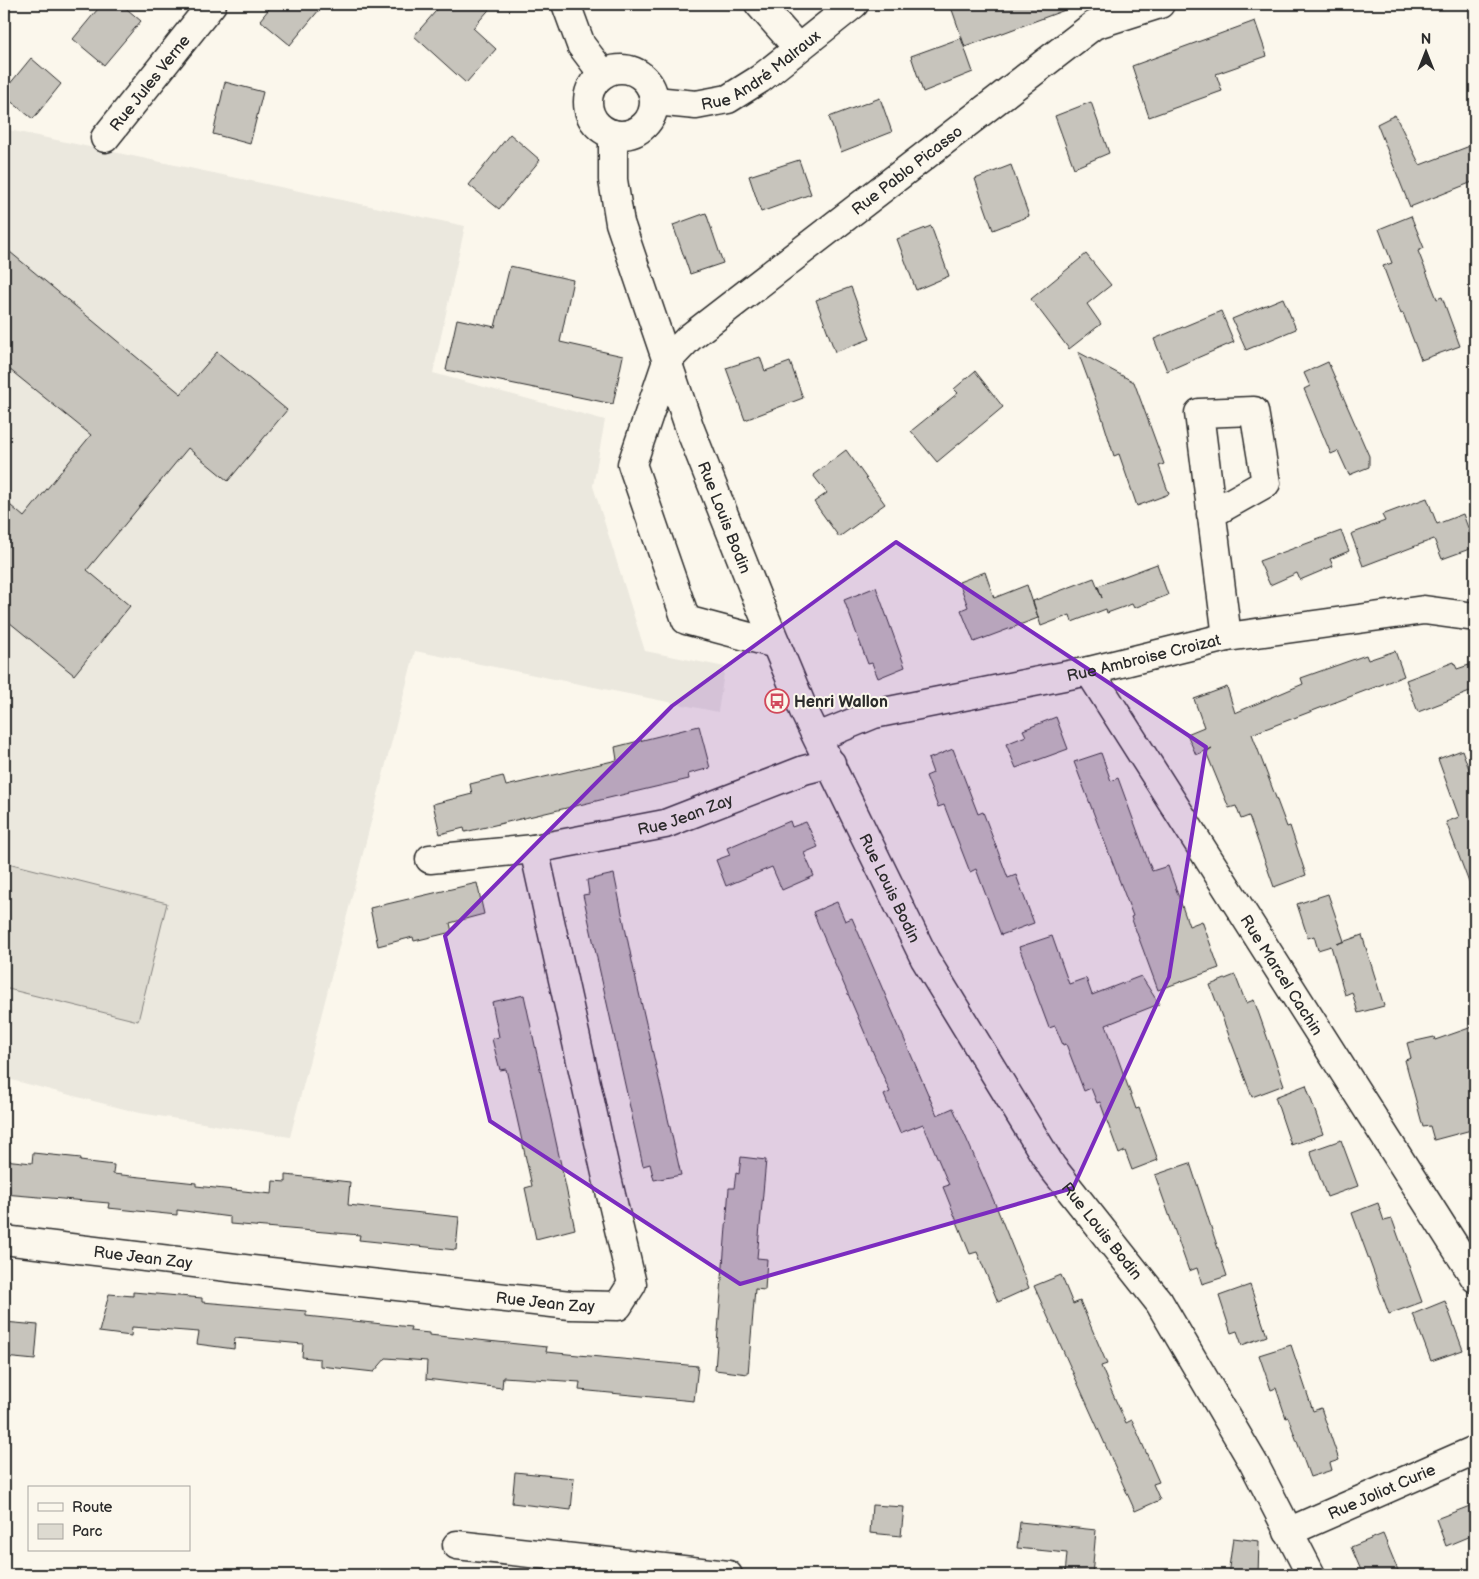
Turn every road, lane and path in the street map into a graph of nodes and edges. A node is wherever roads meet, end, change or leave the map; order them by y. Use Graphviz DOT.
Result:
graph roads {
  1 [pos="212,4"];
  2 [pos="566,4"];
  3 [pos="759,4"];
  4 [pos="854,4"];
  5 [pos="1160,4"];
  6 [pos="798,48"];
  7 [pos="603,74"];
  8 [pos="654,100"];
  9 [pos="613,134"];
  10 [pos="105,138"];
  11 [pos="667,361"];
  12 [pos="1211,514"];
  13 [pos="1475,617"];
  14 [pos="1227,638"];
  15 [pos="776,644"];
  16 [pos="1089,671"];
  17 [pos="818,737"];
  18 [pos="831,763"];
  19 [pos="534,849"];
  20 [pos="430,859"];
  21 [pos="4,1240"];
  22 [pos="1475,1278"];
  23 [pos="1475,1450"];
  24 [pos="1288,1532"];
  25 [pos="458,1544"];
  26 [pos="728,1575"];
  27 [pos="1310,1575"];
  1 -- 10 [label="street, Rue Jules Verne"];
  2 -- 7 [label="street"];
  3 -- 6 [label="street"];
  4 -- 6 [label="street, Rue André Malraux"];
  5 -- 11 [label="street, Rue Pablo Picasso"];
  6 -- 8 [label="street, Rue André Malraux"];
  7 -- 8 [label="street"];
  7 -- 9 [label="street"];
  8 -- 9 [label="street"];
  9 -- 11 [label="street, Rue Louis Bodin"];
  11 -- 15 [label="street, Rue Louis Bodin"];
  11 -- 15 [label="street"];
  12 -- 14 [label="street"];
  13 -- 14 [label="street, Rue Ambroise Croizat"];
  14 -- 16 [label="street, Rue Ambroise Croizat"];
  15 -- 17 [label="street, Rue Louis Bodin"];
  16 -- 17 [label="street, Rue Ambroise Croizat"];
  16 -- 22 [label="street, Rue Marcel Cachin"];
  17 -- 18 [label="street, Rue Louis Bodin"];
  18 -- 19 [label="street, Rue Jean Zay"];
  18 -- 24 [label="street, Rue Louis Bodin"];
  19 -- 20 [label="street, Rue Jean Zay"];
  19 -- 21 [label="street, Rue Jean Zay"];
  23 -- 24 [label="street, Rue Joliot Curie"];
  24 -- 27 [label="street, Rue Louis Bodin"];
  25 -- 26 [label="street"];
}
